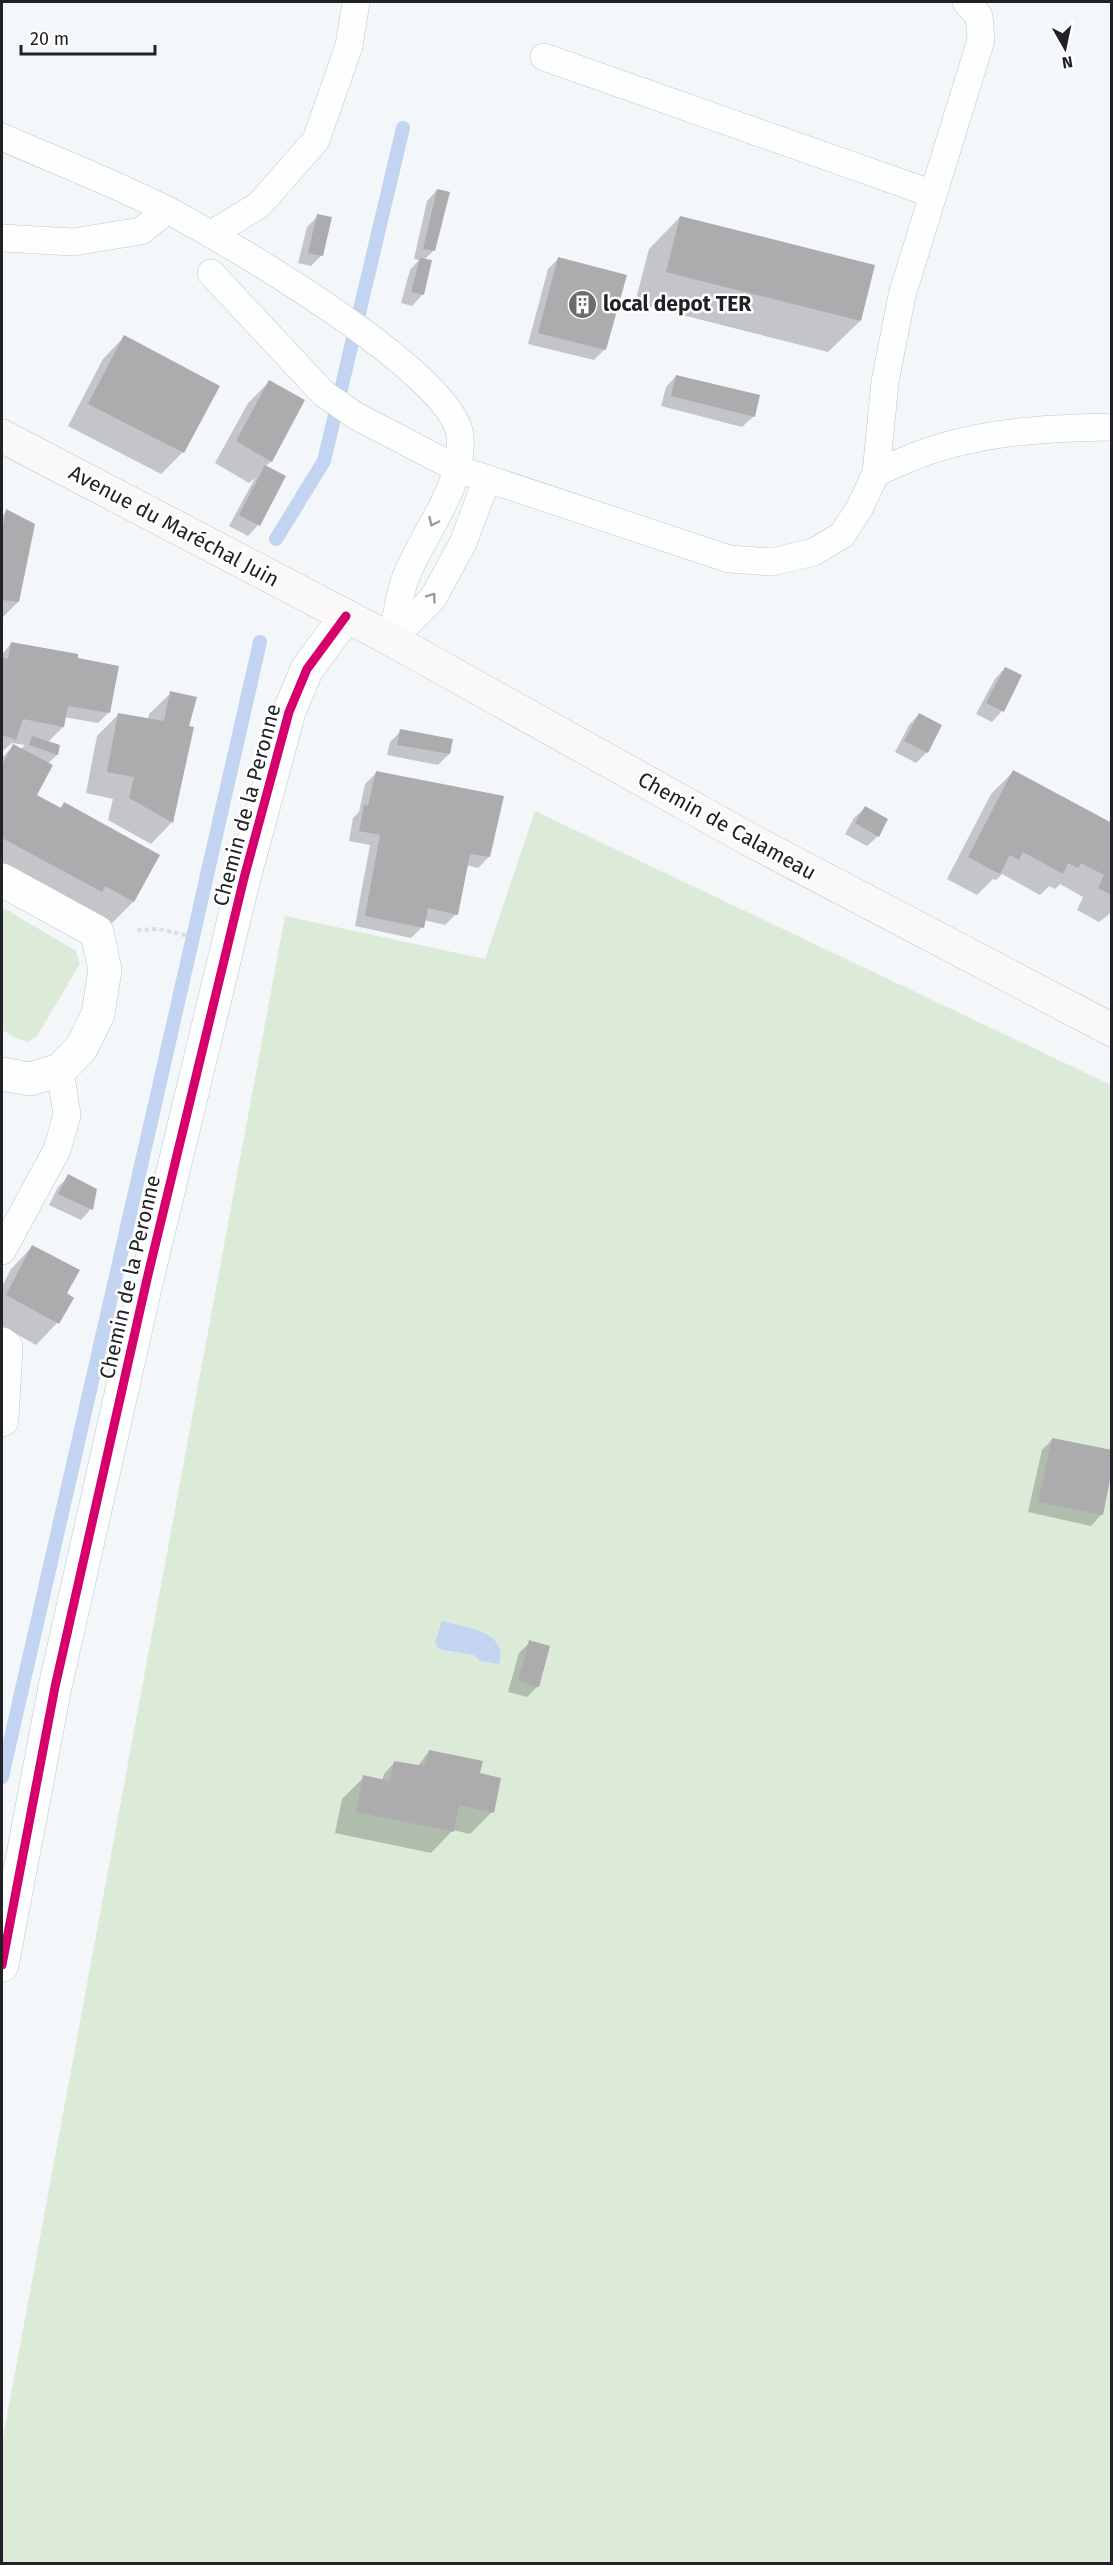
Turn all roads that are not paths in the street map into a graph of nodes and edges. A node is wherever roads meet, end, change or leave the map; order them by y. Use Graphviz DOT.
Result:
graph roads {
  1 [pos="356,2"];
  2 [pos="966,2"];
  3 [pos="544,57"];
  4 [pos="2,138"];
  5 [pos="933,194"];
  6 [pos="167,210"];
  7 [pos="212,234"];
  8 [pos="2,238"];
  9 [pos="211,273"];
  10 [pos="1112,427"];
  11 [pos="2,436"];
  12 [pos="458,469"];
  13 [pos="876,473"];
  14 [pos="487,478"];
  15 [pos="346,616"];
  16 [pos="392,640"];
  17 [pos="2,880"];
  18 [pos="1107,1024"];
  19 [pos="60,1070"];
  20 [pos="2,1074"];
  21 [pos="2,1251"];
  22 [pos="4,1345"];
  23 [pos="2,1420"];
  24 [pos="2,1965"];
  1 -- 7 [label="lane"];
  2 -- 5 [label="lane"];
  3 -- 5 [label="lane"];
  4 -- 6 [label="lane"];
  5 -- 13 [label="lane"];
  6 -- 7 [label="lane"];
  6 -- 8 [label="lane"];
  7 -- 12 [label="lane"];
  9 -- 12 [label="lane"];
  10 -- 13 [label="lane"];
  11 -- 15 [label="main road, Avenue du Maréchal Juin"];
  12 -- 14 [label="lane"];
  12 -- 16 [label="lane, one-way"];
  13 -- 14 [label="lane"];
  16 -- 14 [label="lane, one-way"];
  15 -- 16 [label="main road, Chemin de Calameau"];
  15 -- 24 [label="street, Chemin de la Peronne"];
  16 -- 18 [label="main road, Chemin de Calameau"];
  17 -- 19 [label="street"];
  19 -- 20 [label="street"];
  19 -- 21 [label="lane"];
  22 -- 23 [label="street"];
}
